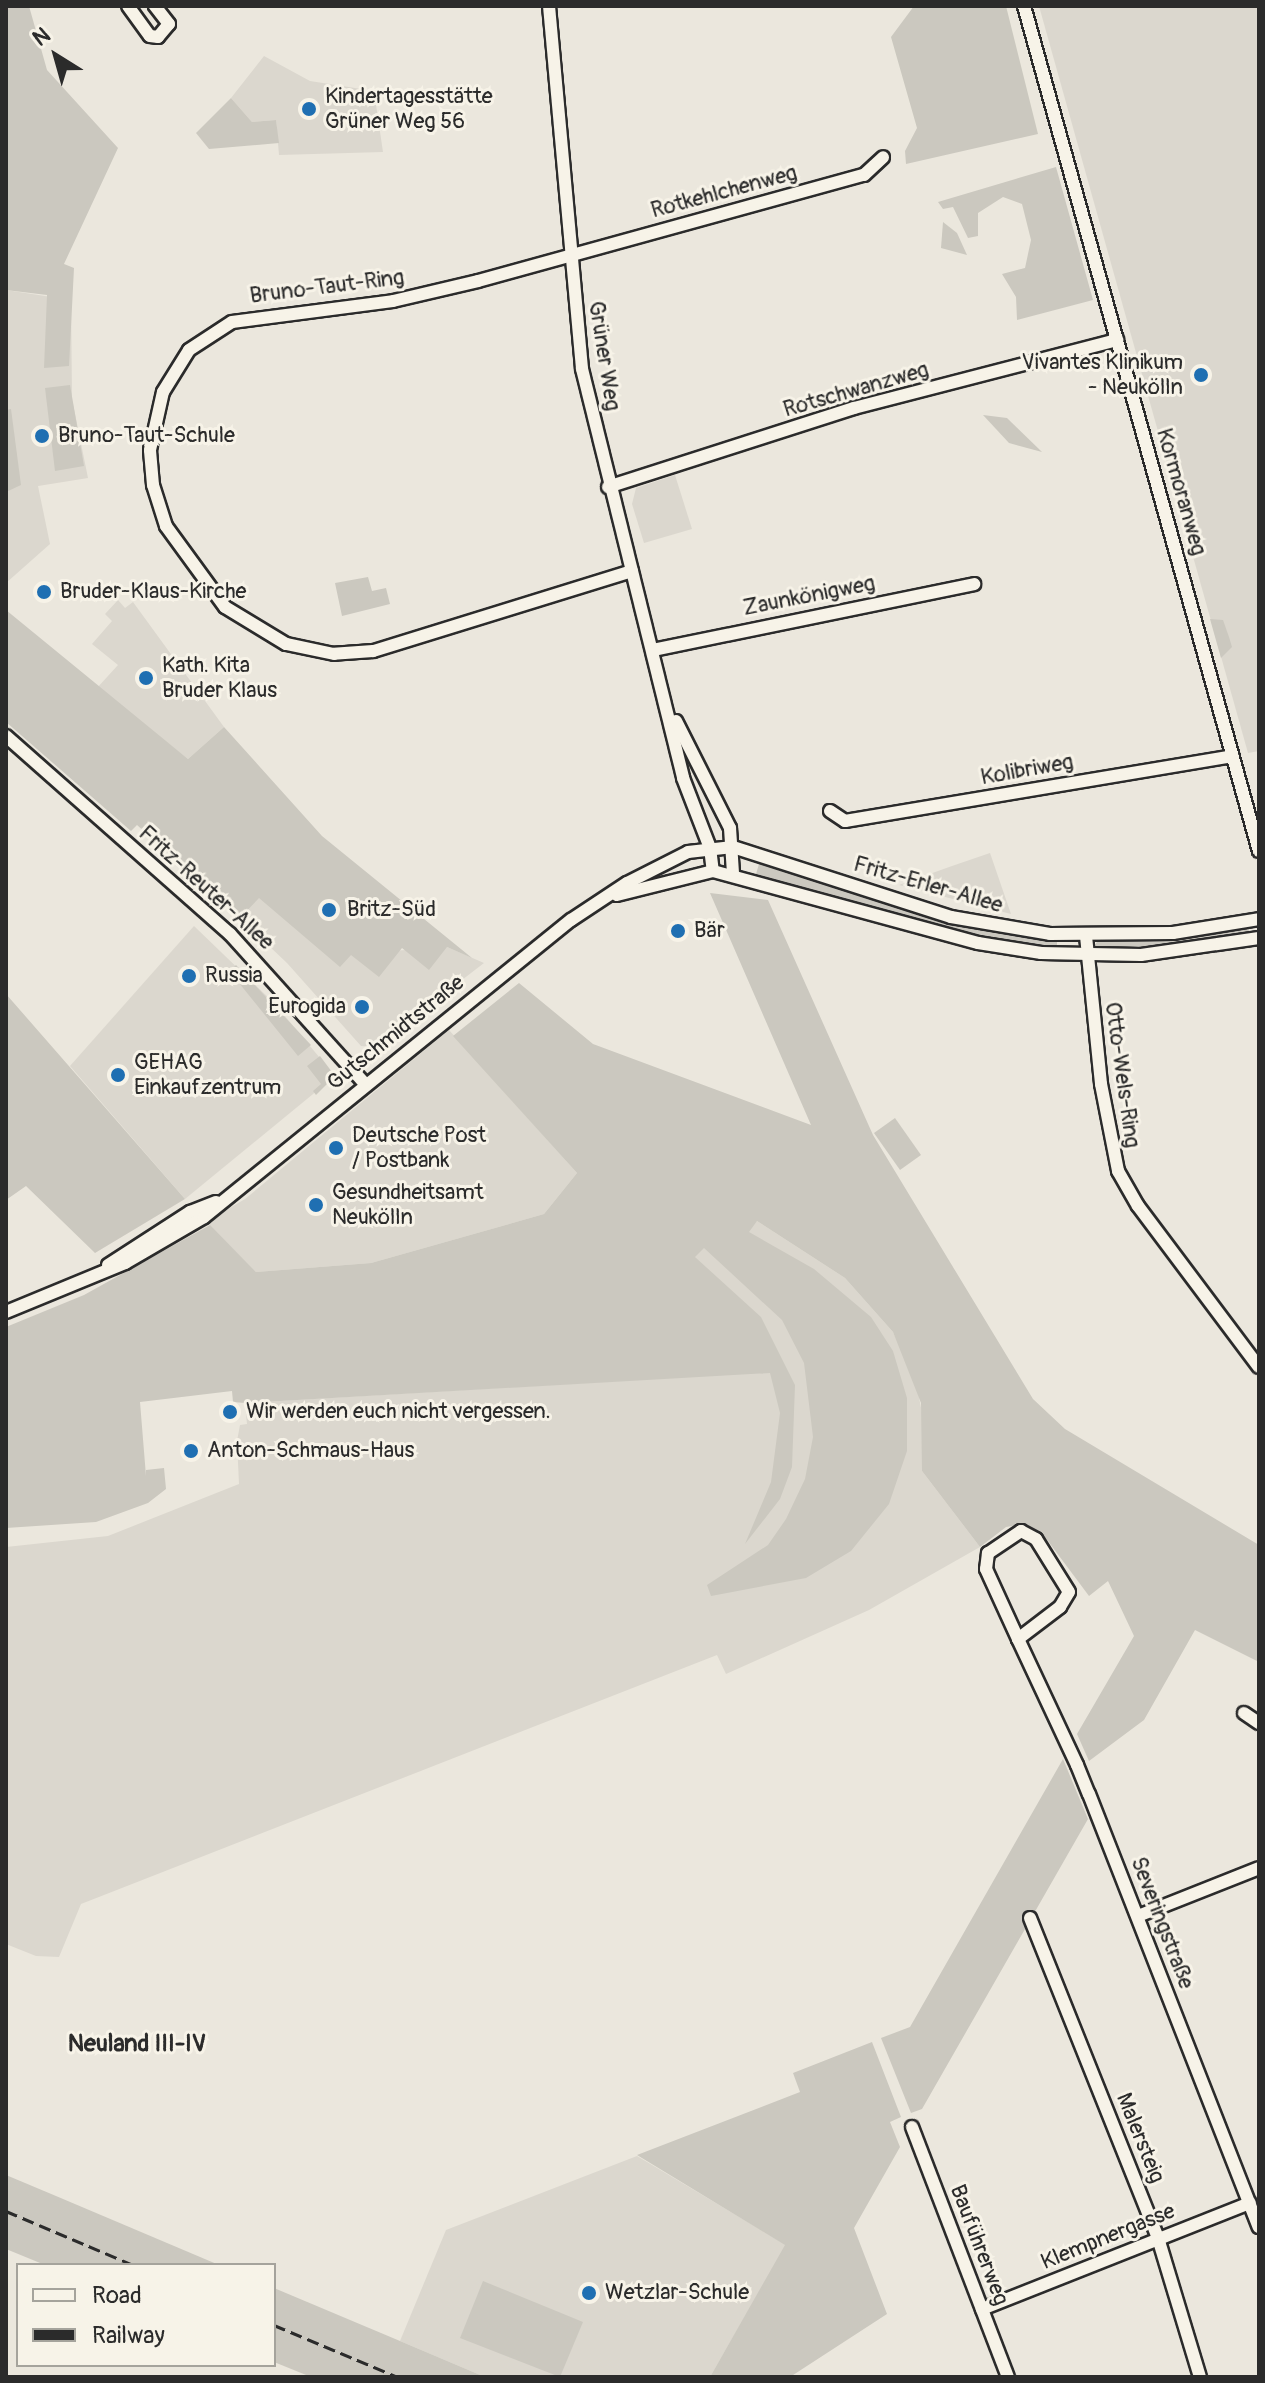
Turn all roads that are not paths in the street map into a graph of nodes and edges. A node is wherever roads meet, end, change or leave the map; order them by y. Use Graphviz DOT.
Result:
graph roads {
  1 [pos="128,6"];
  2 [pos="155,6"];
  3 [pos="549,6"];
  4 [pos="1024,6"];
  5 [pos="883,157"];
  6 [pos="570,255"];
  7 [pos="1117,340"];
  8 [pos="608,487"];
  9 [pos="632,571"];
  10 [pos="974,584"];
  11 [pos="653,650"];
  12 [pos="667,703"];
  13 [pos="6,736"];
  14 [pos="1233,756"];
  15 [pos="830,811"];
  16 [pos="733,847"];
  17 [pos="710,848"];
  18 [pos="1259,851"];
  19 [pos="713,871"];
  20 [pos="733,873"];
  21 [pos="603,899"];
  22 [pos="1259,919"];
  23 [pos="1086,936"];
  24 [pos="1259,938"];
  25 [pos="1087,956"];
  26 [pos="365,1084"];
  27 [pos="6,1312"];
  28 [pos="1259,1367"];
  29 [pos="1018,1639"];
  30 [pos="1244,1713"];
  31 [pos="1259,1723"];
  32 [pos="1259,1868"];
  33 [pos="1138,1916"];
  34 [pos="1030,1918"];
  35 [pos="912,2127"];
  36 [pos="1250,2203"];
  37 [pos="1259,2227"];
  38 [pos="1158,2238"];
  39 [pos="982,2309"];
  40 [pos="1008,2377"];
  41 [pos="1200,2377"];
  1 -- 2 [label="street"];
  3 -- 6 [label="street, Grüner Weg"];
  4 -- 7 [label="street, Kormoranweg"];
  5 -- 6 [label="street, Rotkehlchenweg"];
  6 -- 8 [label="street, Grüner Weg"];
  6 -- 9 [label="street, Bruno-Taut-Ring"];
  7 -- 8 [label="street, Rotschwanzweg"];
  7 -- 14 [label="street, Kormoranweg"];
  8 -- 9 [label="street, Grüner Weg"];
  9 -- 11 [label="street, Grüner Weg"];
  10 -- 11 [label="street, Zaunkönigweg"];
  11 -- 12 [label="street, Grüner Weg"];
  12 -- 16 [label="street, Grüner Weg"];
  12 -- 17 [label="street, Grüner Weg"];
  13 -- 26 [label="street, Fritz-Reuter-Allee"];
  14 -- 15 [label="street, Kolibriweg"];
  14 -- 18 [label="street, Kormoranweg"];
  16 -- 17 [label="street, Fritz-Erler-Allee"];
  16 -- 20 [label="street"];
  16 -- 23 [label="street, Fritz-Erler-Allee"];
  17 -- 19 [label="street"];
  17 -- 21 [label="street, Gutschmidtstraße"];
  19 -- 20 [label="street, Fritz-Erler-Allee"];
  19 -- 21 [label="street, Gutschmidtstraße"];
  20 -- 25 [label="street, Fritz-Erler-Allee"];
  21 -- 26 [label="street, Gutschmidtstraße"];
  22 -- 23 [label="street, Fritz-Erler-Allee"];
  23 -- 25 [label="street, Otto-Wels-Ring"];
  24 -- 25 [label="street, Fritz-Erler-Allee"];
  25 -- 28 [label="street, Otto-Wels-Ring"];
  26 -- 27 [label="street, Gutschmidtstraße"];
  29 -- 29 [label="street, Severingstraße"];
  29 -- 33 [label="street, Severingstraße"];
  30 -- 31 [label="street"];
  32 -- 33 [label="street"];
  33 -- 36 [label="street, Severingstraße"];
  34 -- 38 [label="street, Malersteig"];
  35 -- 39 [label="street, Bauführerweg"];
  36 -- 37 [label="street, Severingstraße"];
  36 -- 38 [label="street, Klempnergasse"];
  38 -- 39 [label="street, Klempnergasse"];
  38 -- 41 [label="street, Malersteig"];
  39 -- 40 [label="street, Bauführerweg"];
}
